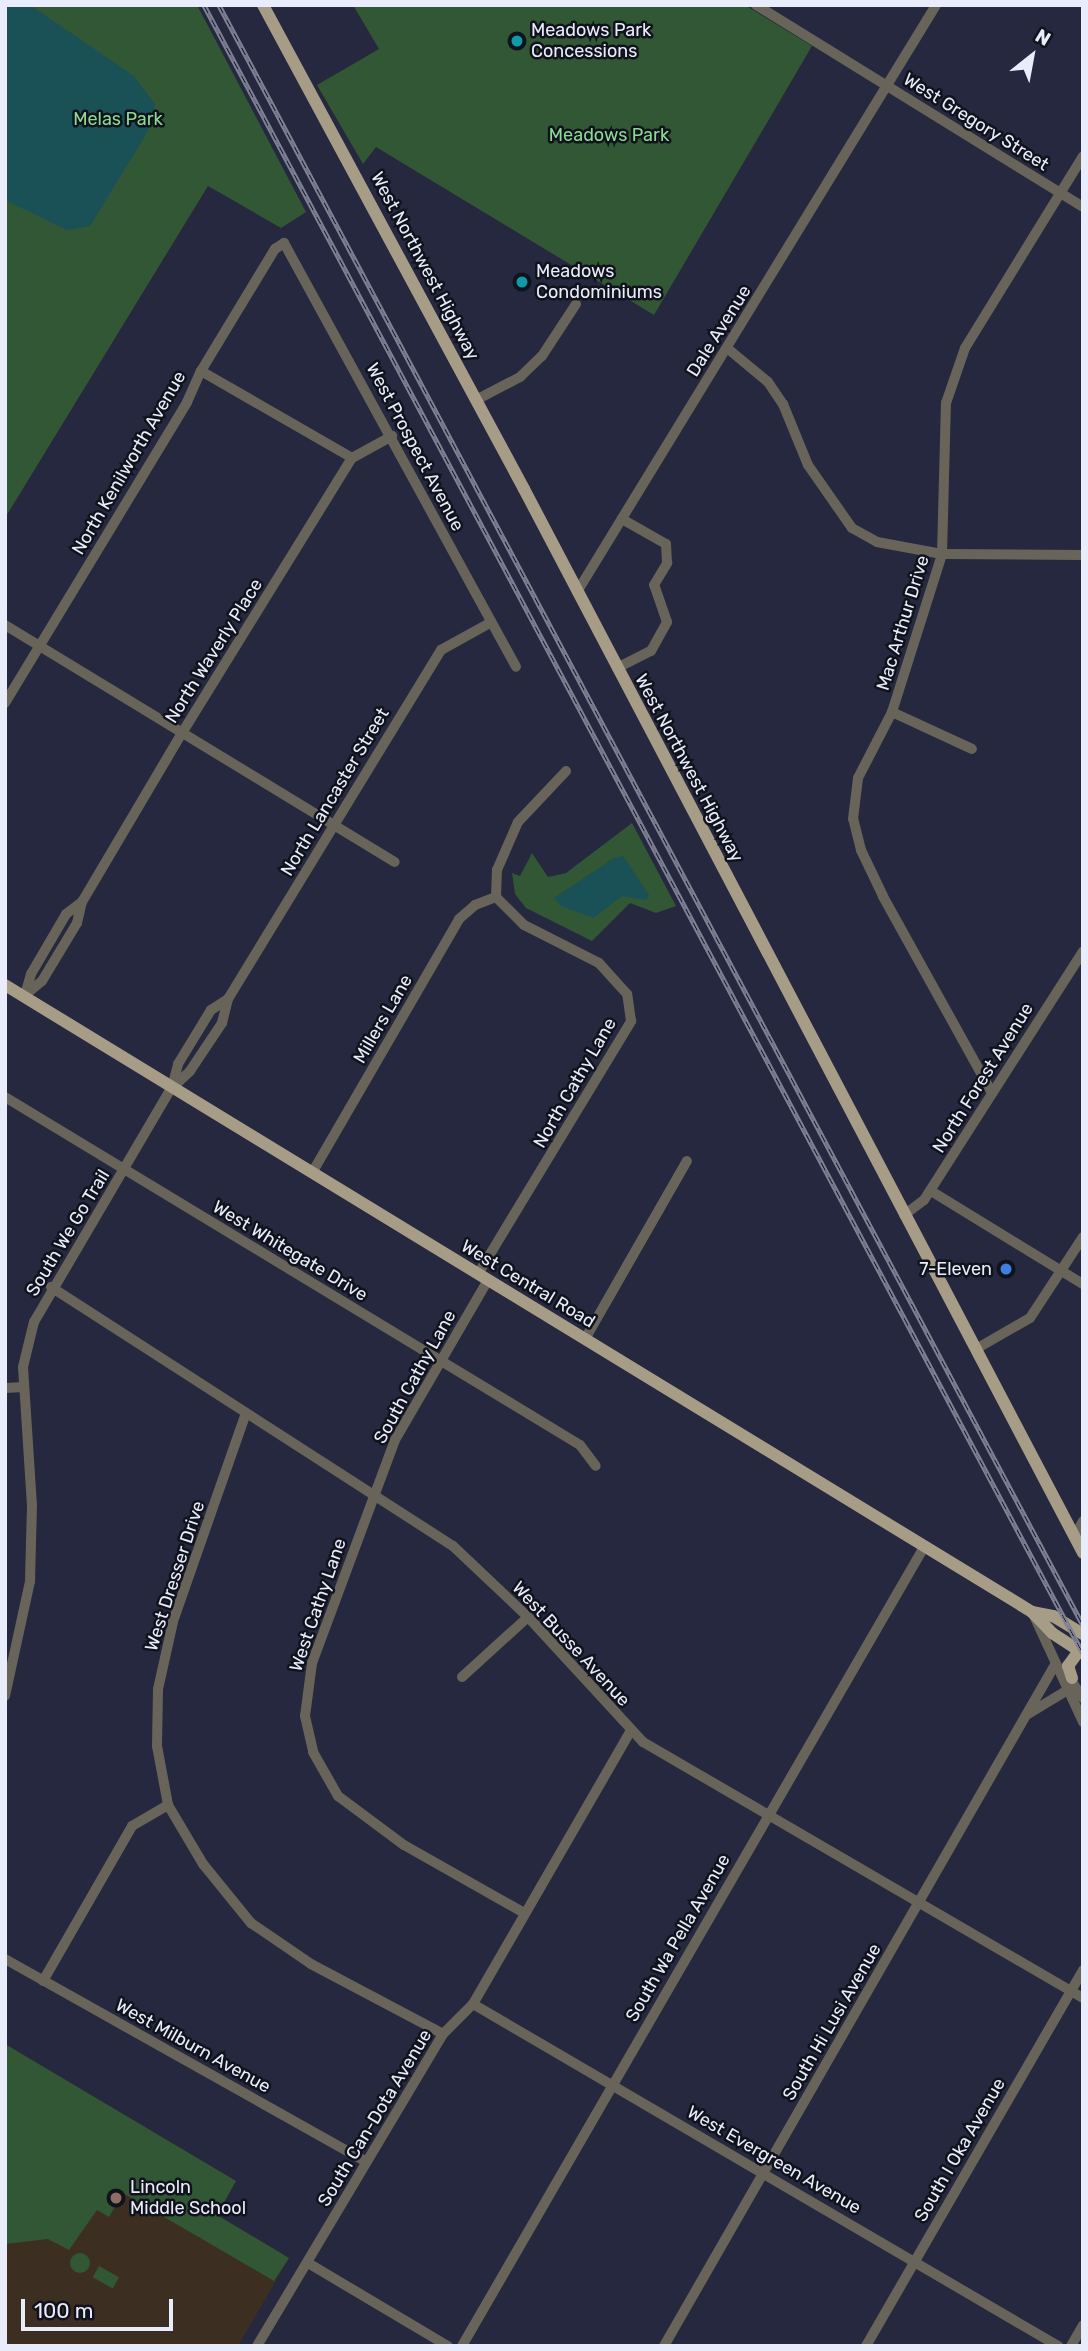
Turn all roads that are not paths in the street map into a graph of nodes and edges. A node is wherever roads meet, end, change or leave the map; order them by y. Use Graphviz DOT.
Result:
graph roads {
  1 [pos="263,5"];
  2 [pos="756,5"];
  3 [pos="936,5"];
  4 [pos="888,86"];
  5 [pos="1083,156"];
  6 [pos="1060,193"];
  7 [pos="1083,207"];
  8 [pos="284,243"];
  9 [pos="576,304"];
  10 [pos="727,348"];
  11 [pos="201,371"];
  12 [pos="476,400"];
  13 [pos="392,436"];
  14 [pos="352,458"];
  15 [pos="622,519"];
  16 [pos="942,554"];
  17 [pos="1083,555"];
  18 [pos="577,592"];
  19 [pos="490,623"];
  20 [pos="5,625"];
  21 [pos="40,646"];
  22 [pos="516,667"];
  23 [pos="617,668"];
  24 [pos="5,703"];
  25 [pos="892,712"];
  26 [pos="182,733"];
  27 [pos="972,749"];
  28 [pos="566,771"];
  29 [pos="333,826"];
  30 [pos="395,862"];
  31 [pos="496,897"];
  32 [pos="1083,951"];
  33 [pos="5,985"];
  34 [pos="24,996"];
  35 [pos="228,999"];
  36 [pos="172,1087"];
  37 [pos="992,1093"];
  38 [pos="5,1097"];
  39 [pos="687,1161"];
  40 [pos="124,1169"];
  41 [pos="312,1173"];
  42 [pos="931,1191"];
  43 [pos="904,1215"];
  44 [pos="1083,1237"];
  45 [pos="1062,1271"];
  46 [pos="483,1277"];
  47 [pos="1083,1284"];
  48 [pos="51,1287"];
  49 [pos="585,1339"];
  50 [pos="976,1349"];
  51 [pos="441,1360"];
  52 [pos="24,1387"];
  53 [pos="5,1388"];
  54 [pos="246,1413"];
  55 [pos="596,1466"];
  56 [pos="374,1493"];
  57 [pos="1083,1521"];
  58 [pos="1081,1546"];
  59 [pos="923,1547"];
  60 [pos="1032,1612"];
  61 [pos="528,1618"];
  62 [pos="1083,1634"];
  63 [pos="1081,1652"];
  64 [pos="1056,1663"];
  65 [pos="462,1677"];
  66 [pos="1072,1678"];
  67 [pos="1066,1691"];
  68 [pos="5,1696"];
  69 [pos="1083,1698"];
  70 [pos="1028,1714"];
  71 [pos="1083,1722"];
  72 [pos="631,1730"];
  73 [pos="168,1805"];
  74 [pos="768,1814"];
  75 [pos="921,1901"];
  76 [pos="524,1913"];
  77 [pos="5,1959"];
  78 [pos="1083,1970"];
  79 [pos="43,1980"];
  80 [pos="1070,1991"];
  81 [pos="1083,1998"];
  82 [pos="473,2004"];
  83 [pos="443,2034"];
  84 [pos="612,2083"];
  85 [pos="365,2161"];
  86 [pos="763,2171"];
  87 [pos="915,2260"];
  88 [pos="308,2263"];
  89 [pos="1083,2325"];
  90 [pos="257,2346"];
  91 [pos="448,2346"];
  92 [pos="462,2346"];
  93 [pos="664,2346"];
  94 [pos="866,2346"];
  95 [pos="1058,2346"];
  96 [pos="1071,2346"];
  1 -- 12 [label="main road, West Northwest Highway"];
  2 -- 4 [label="street, West Gregory Street"];
  3 -- 4 [label="street, Dale Avenue"];
  4 -- 6 [label="street, West Gregory Street"];
  4 -- 10 [label="street, Dale Avenue"];
  5 -- 6 [label="street, Mac Arthur Drive"];
  6 -- 7 [label="street, West Gregory Street"];
  6 -- 16 [label="street, Mac Arthur Drive"];
  8 -- 11 [label="street, North Kenilworth Avenue"];
  8 -- 13 [label="street, West Prospect Avenue"];
  9 -- 12 [label="street"];
  10 -- 15 [label="street, Dale Avenue"];
  10 -- 16 [label="street"];
  11 -- 14 [label="street"];
  11 -- 21 [label="street, North Kenilworth Avenue"];
  12 -- 18 [label="main road, West Northwest Highway"];
  13 -- 14 [label="street, North Waverly Place"];
  13 -- 19 [label="street, West Prospect Avenue"];
  14 -- 26 [label="street, North Waverly Place"];
  15 -- 18 [label="street, Dale Avenue"];
  15 -- 23 [label="street"];
  16 -- 17 [label="street"];
  16 -- 25 [label="street, Mac Arthur Drive"];
  18 -- 23 [label="main road, West Northwest Highway"];
  19 -- 22 [label="street, West Prospect Avenue"];
  19 -- 29 [label="street, North Lancaster Street"];
  20 -- 21 [label="street"];
  21 -- 24 [label="street, North Kenilworth Avenue"];
  21 -- 26 [label="street"];
  23 -- 43 [label="main road, West Northwest Highway"];
  25 -- 27 [label="street"];
  25 -- 37 [label="street, Mac Arthur Drive"];
  26 -- 29 [label="street"];
  26 -- 34 [label="street, North Waverly Place"];
  28 -- 31 [label="street"];
  29 -- 30 [label="street"];
  29 -- 35 [label="street, North Lancaster Street"];
  31 -- 41 [label="street, Millers Lane"];
  31 -- 46 [label="street, North Cathy Lane"];
  32 -- 37 [label="street, North Forest Avenue"];
  33 -- 34 [label="main road, West Central Road"];
  34 -- 36 [label="main road, West Central Road"];
  35 -- 36 [label="street, North Lancaster Street"];
  35 -- 36 [label="street, North Lancaster Street"];
  36 -- 40 [label="street, South We Go Trail"];
  36 -- 41 [label="main road, West Central Road"];
  37 -- 42 [label="street, North Forest Avenue"];
  38 -- 40 [label="street"];
  39 -- 49 [label="street"];
  40 -- 48 [label="street, South We Go Trail"];
  40 -- 51 [label="street, West Whitegate Drive"];
  41 -- 46 [label="main road, West Central Road"];
  42 -- 43 [label="street, North Forest Avenue"];
  42 -- 45 [label="street"];
  43 -- 50 [label="main road, West Northwest Highway"];
  44 -- 45 [label="street"];
  45 -- 47 [label="street"];
  45 -- 50 [label="street"];
  46 -- 49 [label="main road, West Central Road"];
  46 -- 51 [label="street, South Cathy Lane"];
  48 -- 52 [label="street, South We Go Trail"];
  48 -- 54 [label="street, West Busse Avenue"];
  49 -- 59 [label="main road, West Central Road"];
  50 -- 58 [label="main road, West Northwest Highway"];
  51 -- 55 [label="street, West Whitegate Drive"];
  51 -- 56 [label="street, South Cathy Lane"];
  52 -- 53 [label="street"];
  52 -- 68 [label="street, South We Go Trail"];
  54 -- 56 [label="street, West Busse Avenue"];
  54 -- 73 [label="street, West Dresser Drive"];
  56 -- 61 [label="street, West Busse Avenue"];
  56 -- 76 [label="street, West Cathy Lane"];
  57 -- 58 [label="street"];
  59 -- 60 [label="main road, West Central Road"];
  59 -- 74 [label="street, South Wa Pella Avenue"];
  60 -- 62 [label="main road, West Central Road"];
  60 -- 63 [label="main road, West Central Road"];
  60 -- 64 [label="street"];
  61 -- 65 [label="street"];
  61 -- 72 [label="street, West Busse Avenue"];
  63 -- 66 [label="main road"];
  64 -- 66 [label="street"];
  64 -- 67 [label="street"];
  64 -- 70 [label="street, South Hi Lusi Avenue"];
  66 -- 69 [label="street"];
  67 -- 70 [label="street, South Hi Lusi Avenue"];
  67 -- 71 [label="street"];
  70 -- 75 [label="street, South Hi Lusi Avenue"];
  72 -- 74 [label="street, West Busse Avenue"];
  72 -- 76 [label="street, South Can-Dota Avenue"];
  73 -- 79 [label="street"];
  73 -- 83 [label="street, West Dresser Drive"];
  74 -- 75 [label="street, West Busse Avenue"];
  74 -- 84 [label="street, South Wa Pella Avenue"];
  75 -- 80 [label="street, West Busse Avenue"];
  75 -- 86 [label="street, South Hi Lusi Avenue"];
  76 -- 82 [label="street, South Can-Dota Avenue"];
  77 -- 79 [label="street, West Milburn Avenue"];
  78 -- 80 [label="street, South I Oka Avenue"];
  79 -- 85 [label="street, West Milburn Avenue"];
  80 -- 81 [label="street, West Busse Avenue"];
  80 -- 87 [label="street, South I Oka Avenue"];
  82 -- 83 [label="street, South Can-Dota Avenue"];
  82 -- 84 [label="street, West Evergreen Avenue"];
  83 -- 85 [label="street, South Can-Dota Avenue"];
  84 -- 86 [label="street, West Evergreen Avenue"];
  84 -- 92 [label="street, South Wa Pella Avenue"];
  85 -- 88 [label="street, South Can-Dota Avenue"];
  86 -- 87 [label="street, West Evergreen Avenue"];
  86 -- 93 [label="street, South Hi Lusi Avenue"];
  87 -- 94 [label="street, South I Oka Avenue"];
  87 -- 95 [label="street, West Evergreen Avenue"];
  88 -- 90 [label="street, South Can-Dota Avenue"];
  88 -- 91 [label="street"];
  89 -- 96 [label="street"];
}
